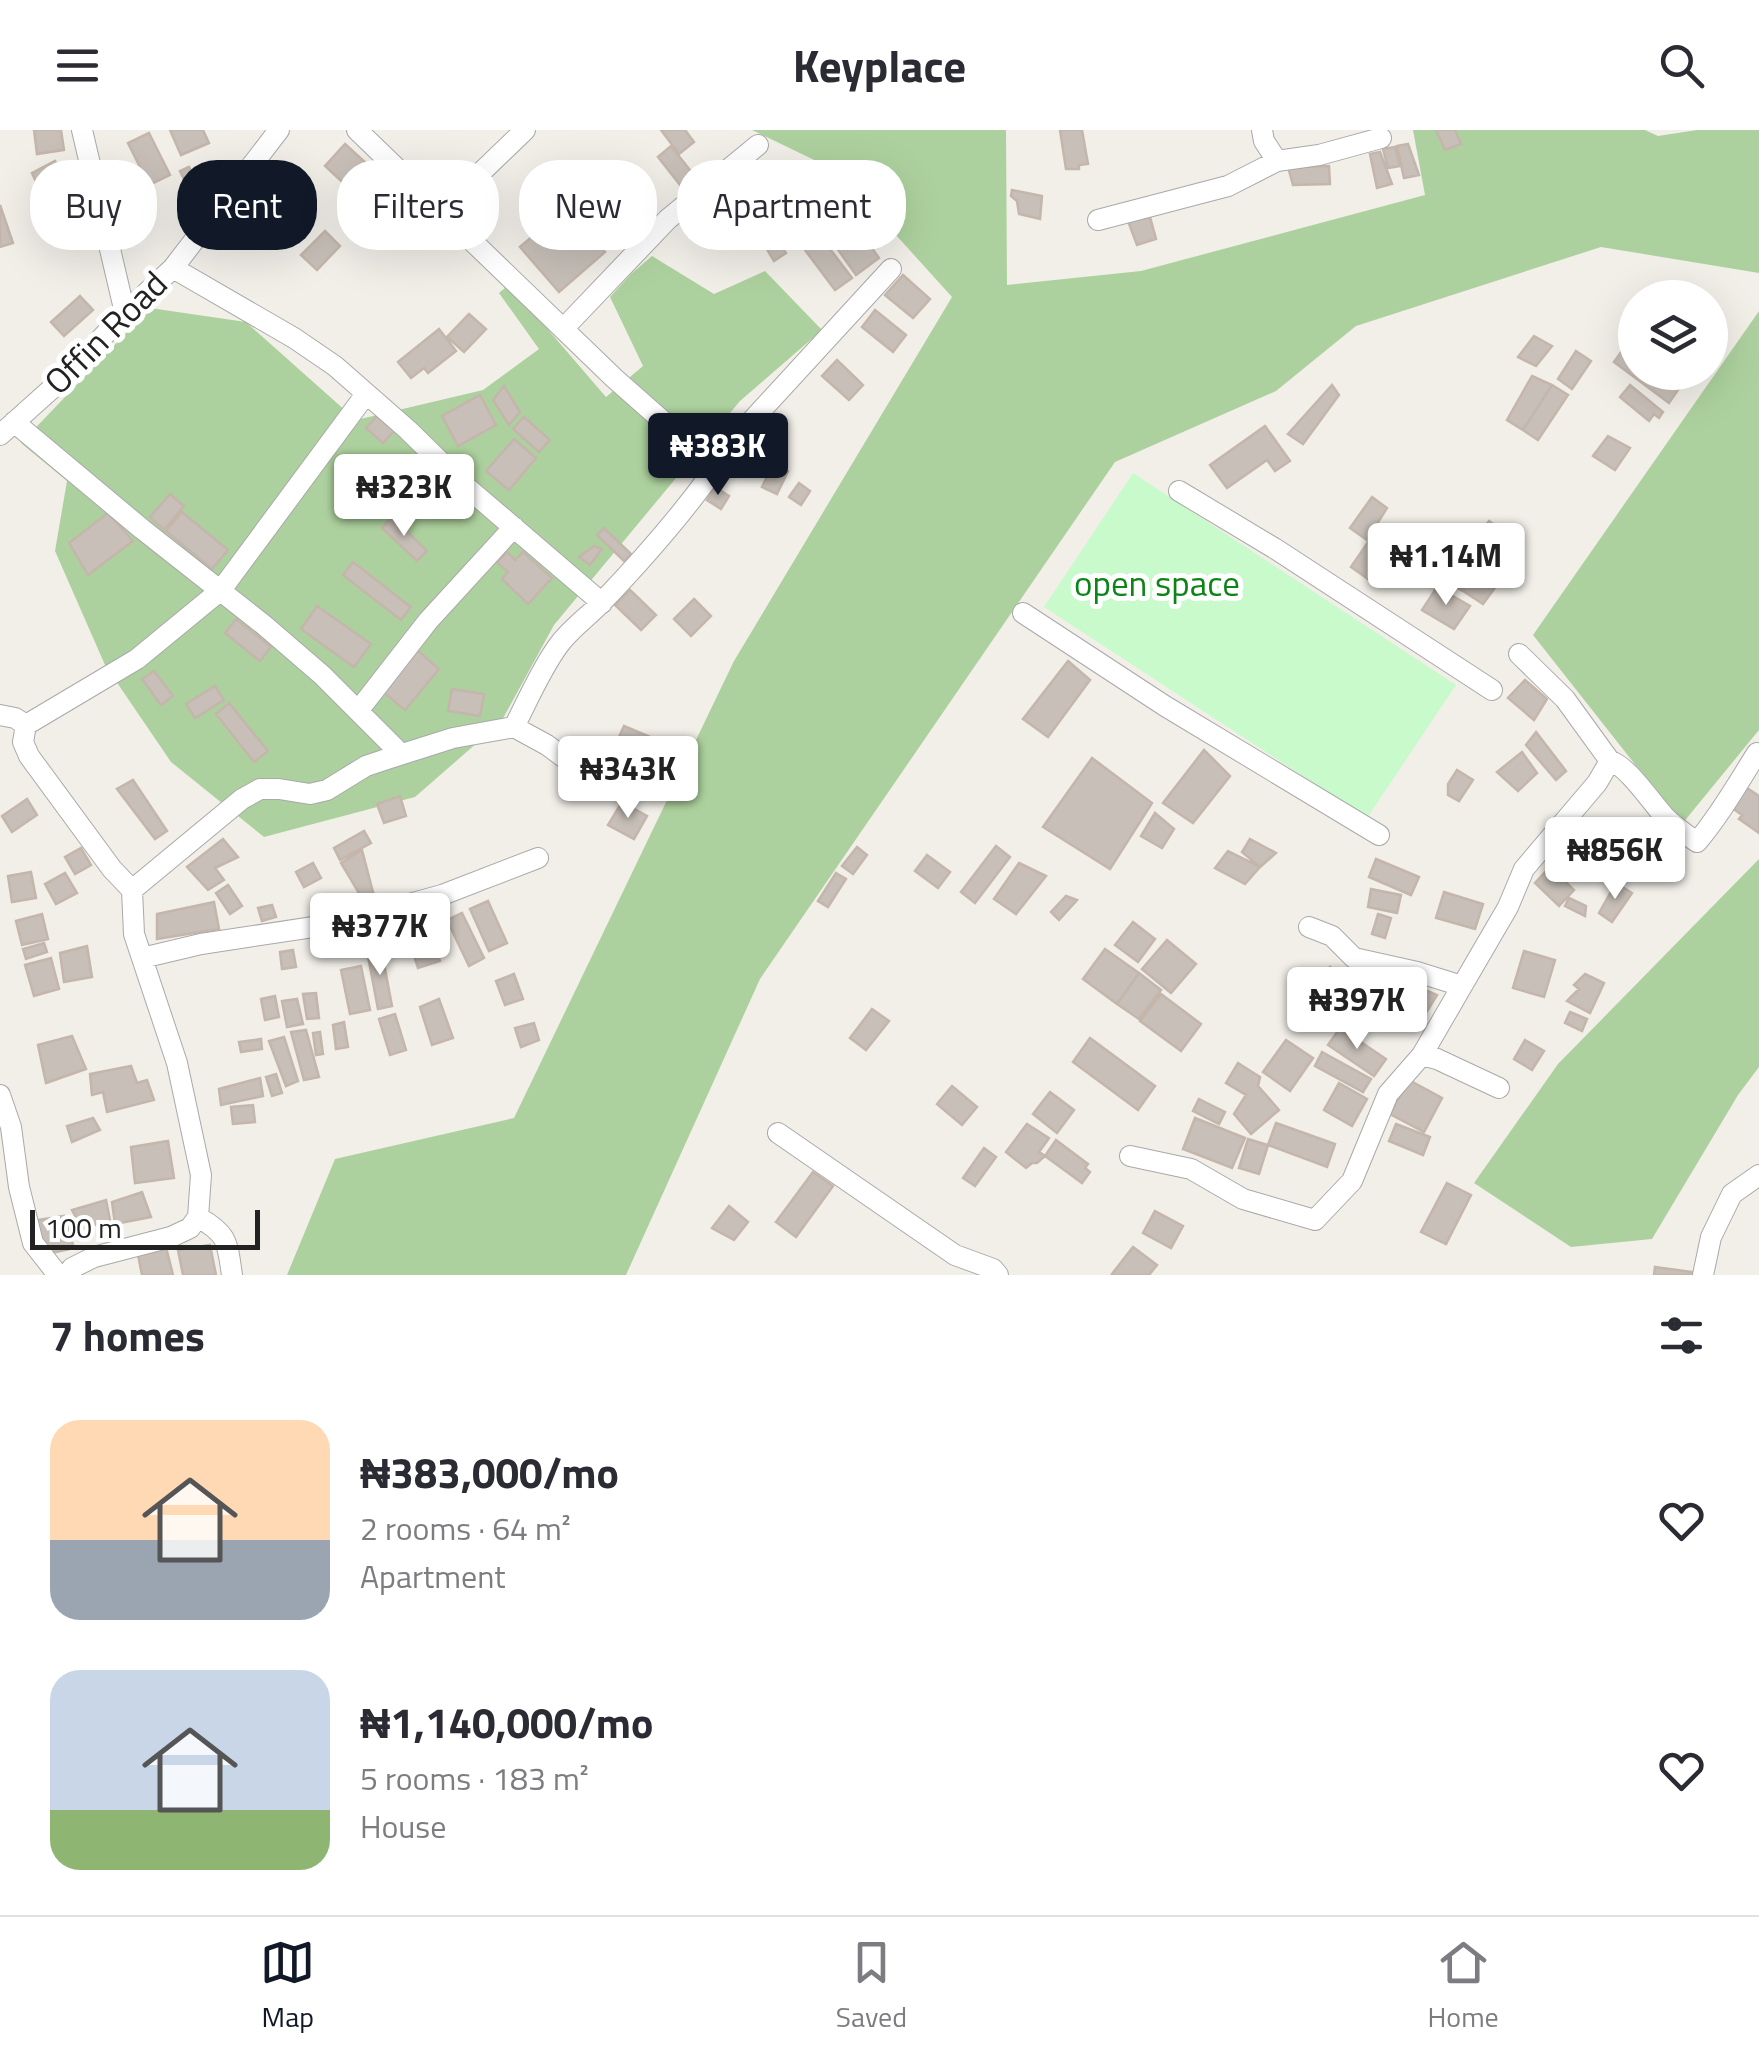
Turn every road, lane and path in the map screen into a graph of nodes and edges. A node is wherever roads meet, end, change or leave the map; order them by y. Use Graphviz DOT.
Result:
graph roads {
  1 [pos="82,130"];
  2 [pos="280,130"];
  3 [pos="357,130"];
  4 [pos="525,130"];
  5 [pos="1262,130"];
  6 [pos="1380,138"];
  7 [pos="758,145"];
  8 [pos="387,160"];
  9 [pos="494,160"];
  10 [pos="1277,161"];
  11 [pos="1098,220"];
  12 [pos="482,250"];
  13 [pos="173,268"];
  14 [pos="891,269"];
  15 [pos="125,312"];
  16 [pos="564,330"];
  17 [pos="366,394"];
  18 [pos="7,429"];
  19 [pos="716,468"];
  20 [pos="1179,491"];
  21 [pos="514,527"];
  22 [pos="221,590"];
  23 [pos="602,602"];
  24 [pos="1023,613"];
  25 [pos="1519,654"];
  26 [pos="1492,690"];
  27 [pos="358,711"];
  28 [pos="0,715"];
  29 [pos="26,725"];
  30 [pos="514,728"];
  31 [pos="1758,753"];
  32 [pos="401,754"];
  33 [pos="1610,761"];
  34 [pos="614,782"];
  35 [pos="1379,835"];
  36 [pos="538,858"];
  37 [pos="132,890"];
  38 [pos="1309,928"];
  39 [pos="142,958"];
  40 [pos="1462,986"];
  41 [pos="1422,1055"];
  42 [pos="1499,1088"];
  43 [pos="0,1095"];
  44 [pos="778,1133"];
  45 [pos="1130,1156"];
  46 [pos="1759,1175"];
  47 [pos="198,1217"];
  48 [pos="58,1275"];
  49 [pos="67,1275"];
  50 [pos="232,1275"];
  51 [pos="998,1275"];
  52 [pos="1703,1275"];
  1 -- 15 [label="street"];
  2 -- 13 [label="street, Offin Road"];
  3 -- 8 [label="street"];
  4 -- 9 [label="street"];
  5 -- 10 [label="street"];
  6 -- 10 [label="street"];
  7 -- 16 [label="street"];
  10 -- 11 [label="street"];
  12 -- 16 [label="street"];
  13 -- 15 [label="street, Offin Road"];
  13 -- 17 [label="street"];
  14 -- 19 [label="street"];
  15 -- 18 [label="street, Offin Road"];
  16 -- 19 [label="street"];
  17 -- 21 [label="street"];
  17 -- 22 [label="street"];
  18 -- 22 [label="street"];
  19 -- 23 [label="street"];
  20 -- 26 [label="street"];
  21 -- 23 [label="street"];
  21 -- 27 [label="street"];
  22 -- 27 [label="street"];
  22 -- 29 [label="street"];
  23 -- 30 [label="street"];
  24 -- 35 [label="street"];
  25 -- 33 [label="street"];
  27 -- 32 [label="street"];
  28 -- 29 [label="street"];
  29 -- 37 [label="street"];
  30 -- 32 [label="street"];
  30 -- 34 [label="street"];
  31 -- 33 [label="street"];
  32 -- 37 [label="street"];
  33 -- 40 [label="street"];
  36 -- 39 [label="street"];
  37 -- 39 [label="street"];
  38 -- 40 [label="street"];
  39 -- 47 [label="street"];
  40 -- 41 [label="street"];
  41 -- 42 [label="street"];
  41 -- 45 [label="street"];
  43 -- 48 [label="street"];
  44 -- 51 [label="street"];
  46 -- 52 [label="street"];
  47 -- 49 [label="street"];
  47 -- 50 [label="street"];
}
